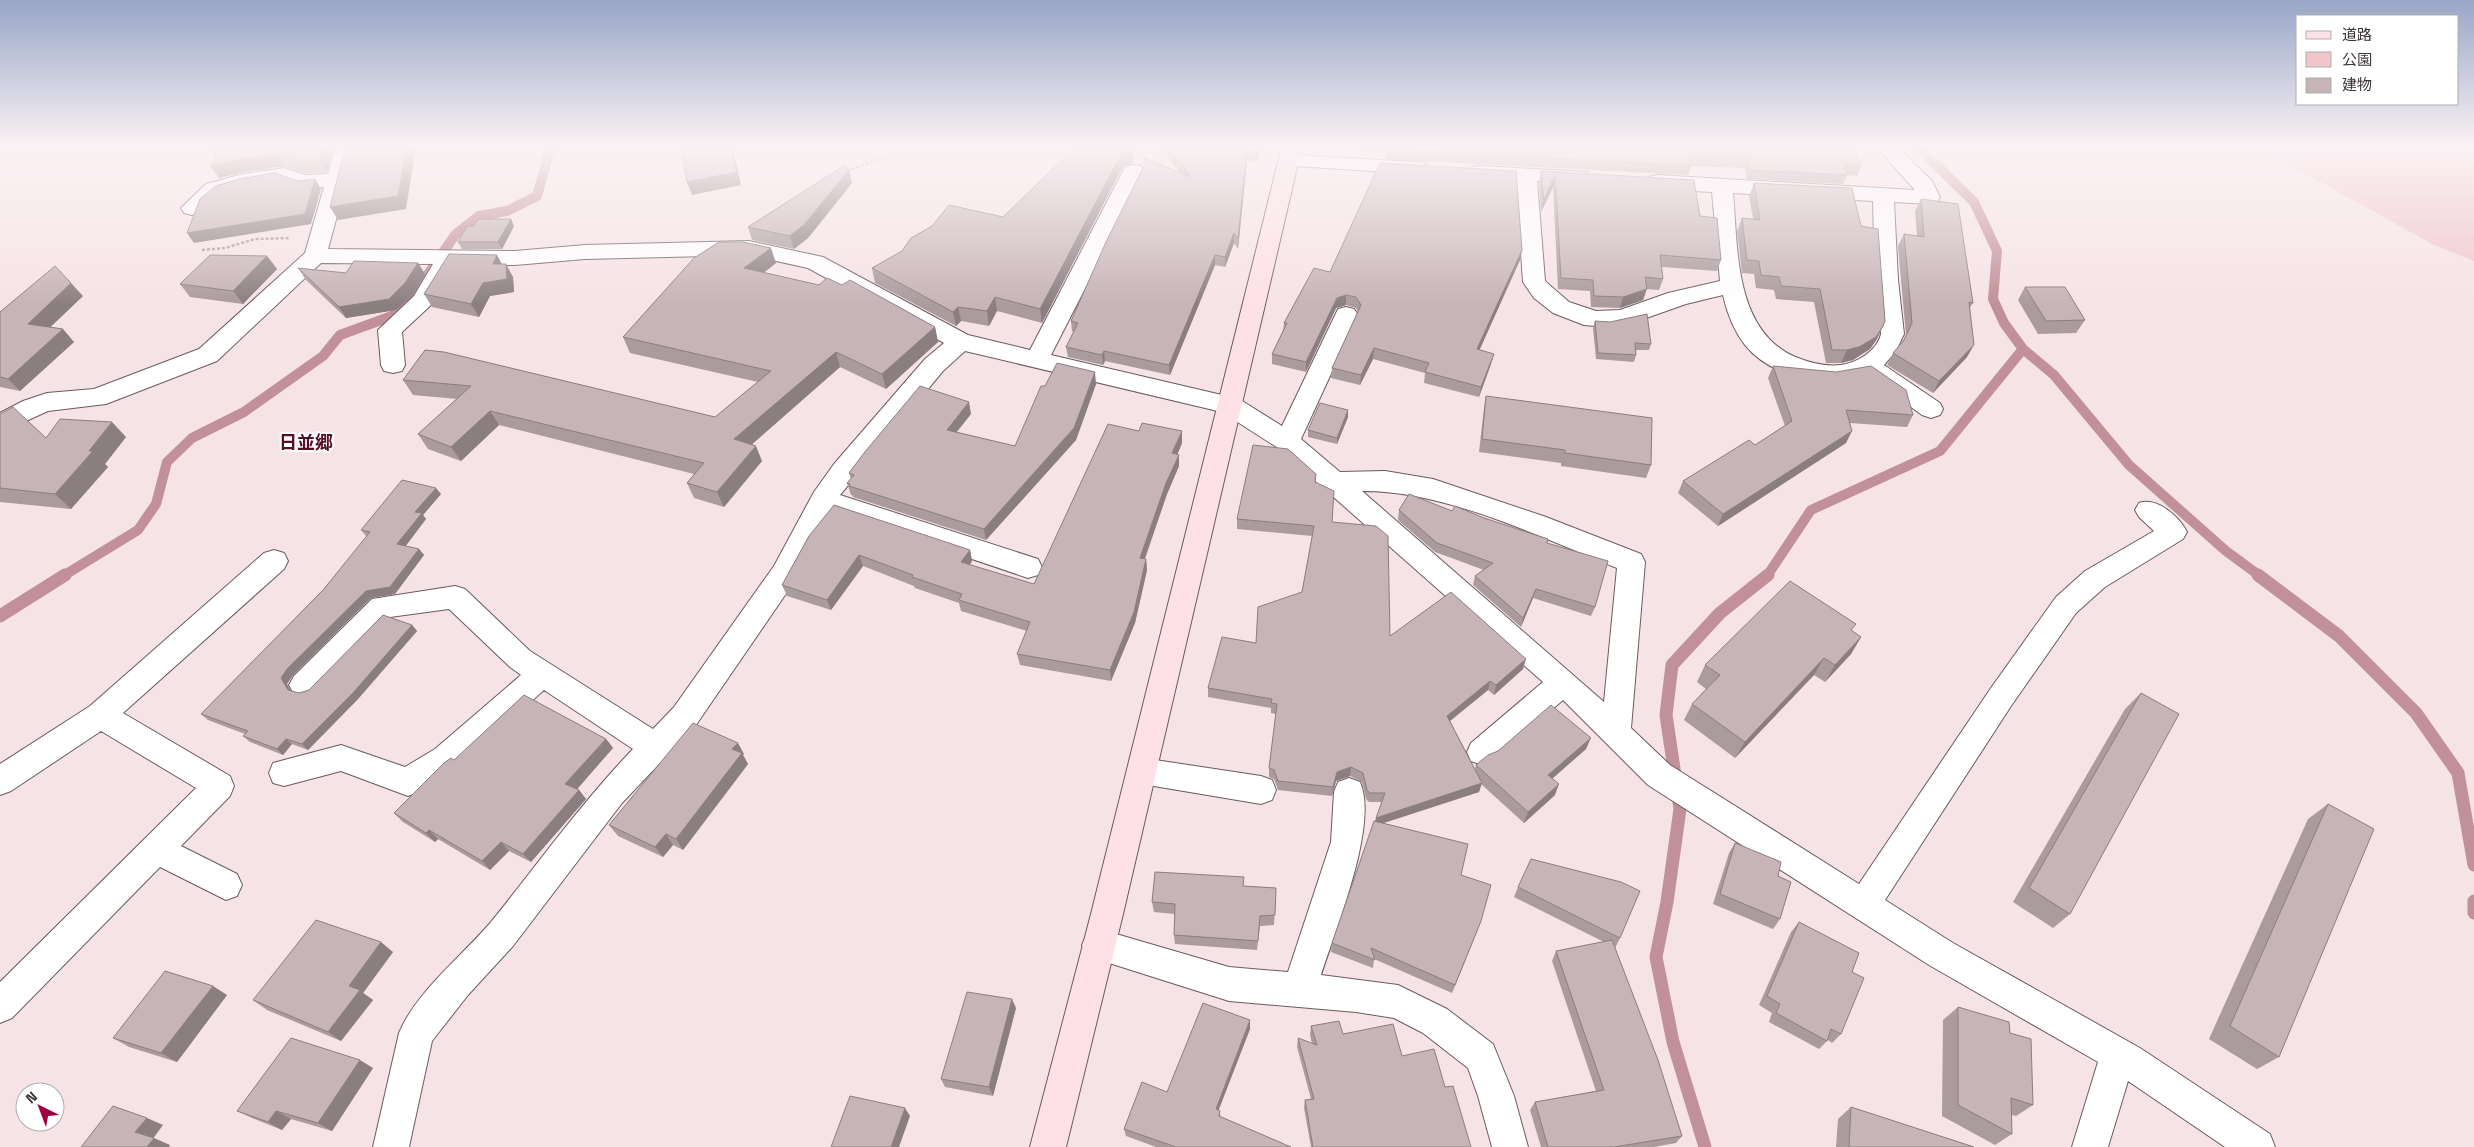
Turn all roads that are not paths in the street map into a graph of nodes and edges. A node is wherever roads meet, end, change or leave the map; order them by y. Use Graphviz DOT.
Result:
graph roads {
  1 [pos="202,200"];
  2 [pos="331,200"];
  3 [pos="1119,200"];
  4 [pos="1279,200"];
  5 [pos="1528,200"];
  6 [pos="1724,200"];
  7 [pos="1883,200"];
  8 [pos="192,208"];
  9 [pos="318,246"];
  10 [pos="448,258"];
  11 [pos="1733,286"];
  12 [pos="1346,315"];
  13 [pos="961,342"];
  14 [pos="1036,361"];
  15 [pos="393,365"];
  16 [pos="1867,365"];
  17 [pos="1230,404"];
  18 [pos="1931,409"];
  19 [pos="0,424"];
  20 [pos="1287,441"];
  21 [pos="1333,482"];
  22 [pos="823,499"];
  23 [pos="2148,510"];
  24 [pos="274,561"];
  25 [pos="1028,567"];
  26 [pos="542,674"];
  27 [pos="1563,682"];
  28 [pos="304,685"];
  29 [pos="101,715"];
  30 [pos="1616,734"];
  31 [pos="655,747"];
  32 [pos="1482,752"];
  33 [pos="1142,771"];
  34 [pos="284,773"];
  35 [pos="0,781"];
  36 [pos="1261,790"];
  37 [pos="1349,792"];
  38 [pos="156,849"];
  39 [pos="226,885"];
  40 [pos="1863,905"];
  41 [pos="1099,945"];
  42 [pos="1299,991"];
  43 [pos="0,1006"];
  44 [pos="2118,1054"];
  45 [pos="391,1147"];
  46 [pos="1048,1147"];
  47 [pos="1510,1147"];
  48 [pos="2090,1147"];
  49 [pos="2257,1147"];
  1 -- 8 [label="street"];
  2 -- 9 [label="street"];
  3 -- 14 [label="street"];
  4 -- 17 [label="street"];
  5 -- 11 [label="street"];
  6 -- 11 [label="street"];
  7 -- 16 [label="street"];
  9 -- 10 [label="street"];
  9 -- 19 [label="street"];
  10 -- 13 [label="street"];
  10 -- 15 [label="street"];
  11 -- 16 [label="street"];
  12 -- 20 [label="street"];
  13 -- 14 [label="street"];
  13 -- 22 [label="street"];
  14 -- 17 [label="street"];
  16 -- 18 [label="street"];
  17 -- 20 [label="street"];
  17 -- 33 [label="street"];
  20 -- 21 [label="street"];
  21 -- 27 [label="street"];
  21 -- 30 [label="street"];
  22 -- 25 [label="street"];
  22 -- 31 [label="street"];
  23 -- 40 [label="street"];
  24 -- 29 [label="street"];
  26 -- 28 [label="street"];
  26 -- 31 [label="street"];
  26 -- 34 [label="street"];
  27 -- 30 [label="street"];
  27 -- 32 [label="street"];
  29 -- 35 [label="street"];
  29 -- 38 [label="street"];
  30 -- 40 [label="street"];
  31 -- 45 [label="street"];
  33 -- 36 [label="street"];
  33 -- 41 [label="street"];
  37 -- 42 [label="street"];
  38 -- 39 [label="street"];
  38 -- 43 [label="street"];
  40 -- 44 [label="street"];
  41 -- 42 [label="street"];
  41 -- 46 [label="street"];
  42 -- 47 [label="street"];
  44 -- 48 [label="street"];
  44 -- 49 [label="street"];
}
